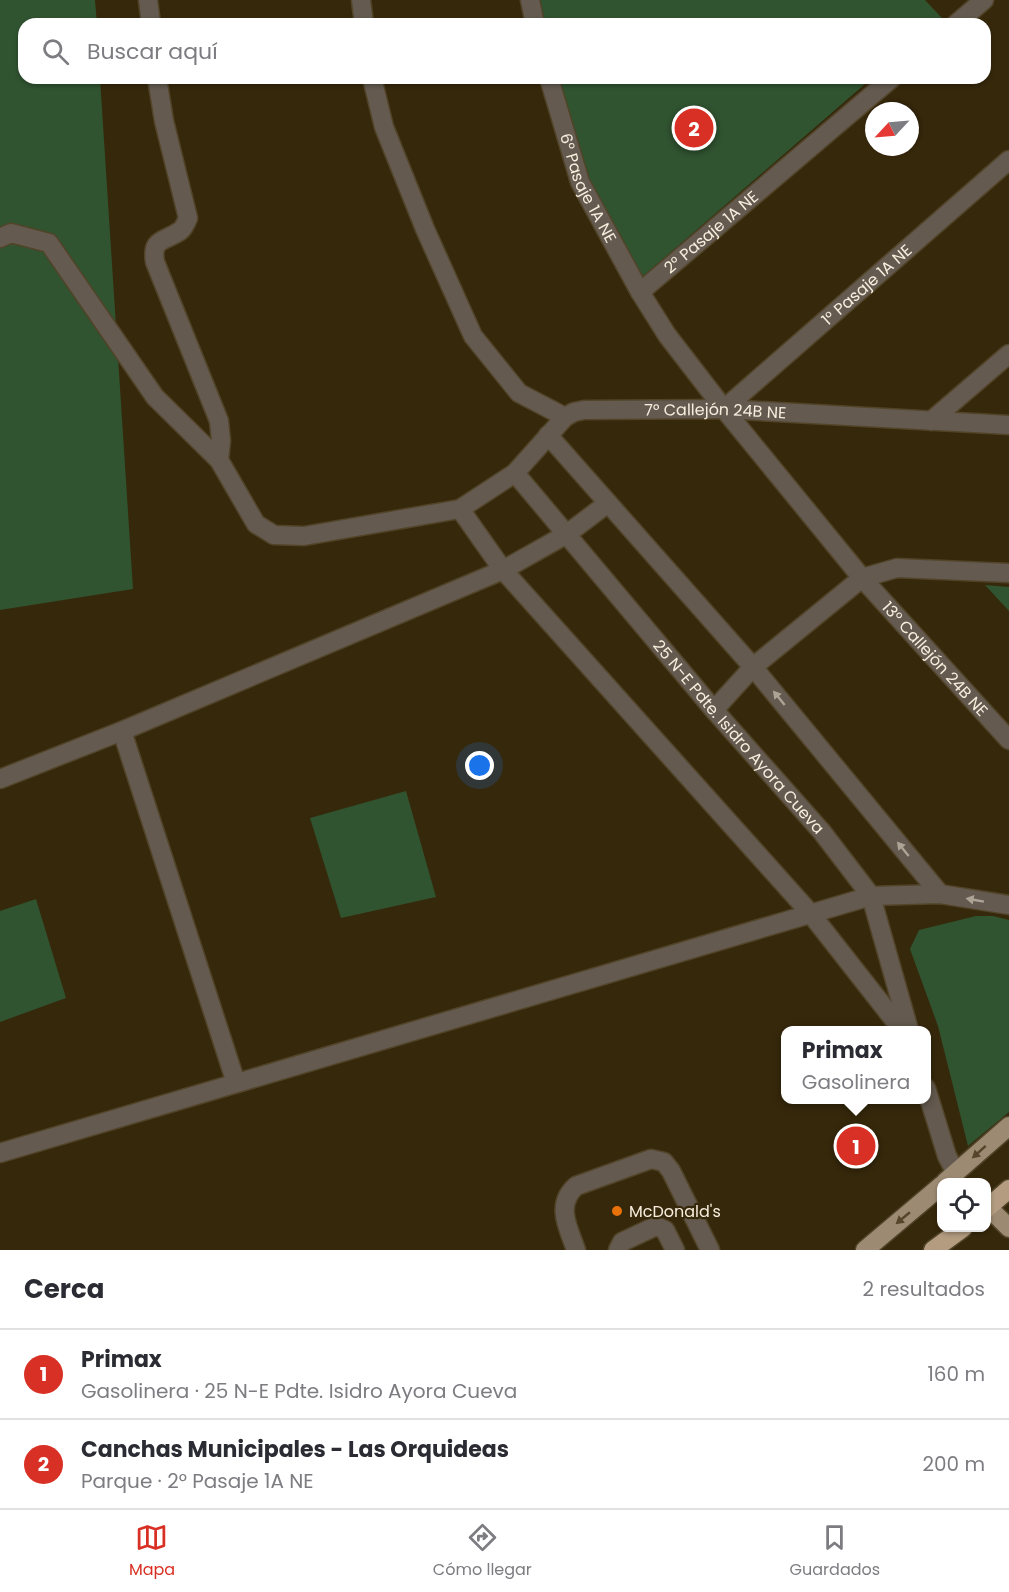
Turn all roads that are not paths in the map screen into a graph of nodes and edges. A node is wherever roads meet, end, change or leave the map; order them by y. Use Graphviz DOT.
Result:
graph roads {
  1 [pos="148,0"];
  2 [pos="361,0"];
  3 [pos="530,0"];
  4 [pos="984,0"];
  5 [pos="150,18"];
  6 [pos="363,18"];
  7 [pos="534,18"];
  8 [pos="963,18"];
  9 [pos="158,84"];
  10 [pos="373,84"];
  11 [pos="551,84"];
  12 [pos="885,84"];
  13 [pos="1009,160"];
  14 [pos="0,238"];
  15 [pos="640,292"];
  16 [pos="1009,354"];
  17 [pos="724,409"];
  18 [pos="565,417"];
  19 [pos="931,421"];
  20 [pos="1009,425"];
  21 [pos="548,435"];
  22 [pos="219,460"];
  23 [pos="514,473"];
  24 [pos="608,502"];
  25 [pos="460,509"];
  26 [pos="567,534"];
  27 [pos="503,570"];
  28 [pos="1009,573"];
  29 [pos="862,578"];
  30 [pos="753,667"];
  31 [pos="714,711"];
  32 [pos="122,731"];
  33 [pos="1009,740"];
  34 [pos="0,779"];
  35 [pos="940,894"];
  36 [pos="871,896"];
  37 [pos="1009,905"];
  38 [pos="811,914"];
  39 [pos="899,1026"];
  40 [pos="908,1026"];
  41 [pos="236,1083"];
  42 [pos="931,1102"];
  43 [pos="1007,1132"];
  44 [pos="0,1153"];
  45 [pos="951,1178"];
  46 [pos="955,1178"];
  47 [pos="1009,1188"];
  48 [pos="937,1193"];
  49 [pos="991,1204"];
  50 [pos="991,1211"];
  51 [pos="1009,1228"];
  52 [pos="956,1232"];
  53 [pos="576,1250"];
  54 [pos="618,1250"];
  55 [pos="675,1250"];
  56 [pos="710,1250"];
  57 [pos="865,1250"];
  58 [pos="933,1250"];
  1 -- 5 [label="street"];
  2 -- 6 [label="street"];
  3 -- 7 [label="street"];
  4 -- 8 [label="street"];
  9 -- 22 [label="street"];
  10 -- 18 [label="street"];
  11 -- 15 [label="street, 6° Pasaje 1A NE"];
  12 -- 15 [label="street, 2° Pasaje 1A NE"];
  13 -- 17 [label="street, 1° Pasaje 1A NE"];
  14 -- 22 [label="street"];
  15 -- 17 [label="street"];
  16 -- 19 [label="street"];
  17 -- 18 [label="street, 7° Callejón 24B NE"];
  17 -- 19 [label="street, 7° Callejón 24B NE"];
  17 -- 29 [label="street, 13° Callejón 24B NE"];
  18 -- 21 [label="street"];
  19 -- 20 [label="street, 7° Callejón 24B NE"];
  21 -- 23 [label="street"];
  21 -- 24 [label="street"];
  22 -- 25 [label="street"];
  23 -- 25 [label="street"];
  23 -- 26 [label="street, 25 N-E Pdte. Isidro Ayora Cueva"];
  24 -- 26 [label="street"];
  24 -- 30 [label="street"];
  25 -- 27 [label="street"];
  26 -- 27 [label="street"];
  26 -- 31 [label="street, 25 N-E Pdte. Isidro Ayora Cueva"];
  27 -- 32 [label="street"];
  27 -- 38 [label="street"];
  28 -- 29 [label="street"];
  29 -- 30 [label="street"];
  29 -- 33 [label="street, 13° Callejón 24B NE"];
  30 -- 31 [label="street"];
  35 -- 30 [label="street, one-way"];
  31 -- 36 [label="street, 25 N-E Pdte. Isidro Ayora Cueva"];
  32 -- 34 [label="street"];
  32 -- 41 [label="street"];
  35 -- 36 [label="street"];
  37 -- 35 [label="street, one-way"];
  36 -- 38 [label="street"];
  36 -- 40 [label="street, 25 N-E Pdte. Isidro Ayora Cueva"];
  38 -- 39 [label="street"];
  38 -- 41 [label="street"];
  41 -- 44 [label="street"];
  42 -- 45 [label="street"];
  43 -- 46 [label="main road, one-way"];
  47 -- 49 [label="highway"];
  48 -- 57 [label="main road, one-way"];
  50 -- 51 [label="main road"];
  52 -- 58 [label="highway"];
  53 -- 56 [label="street"];
  54 -- 55 [label="street"];
}
